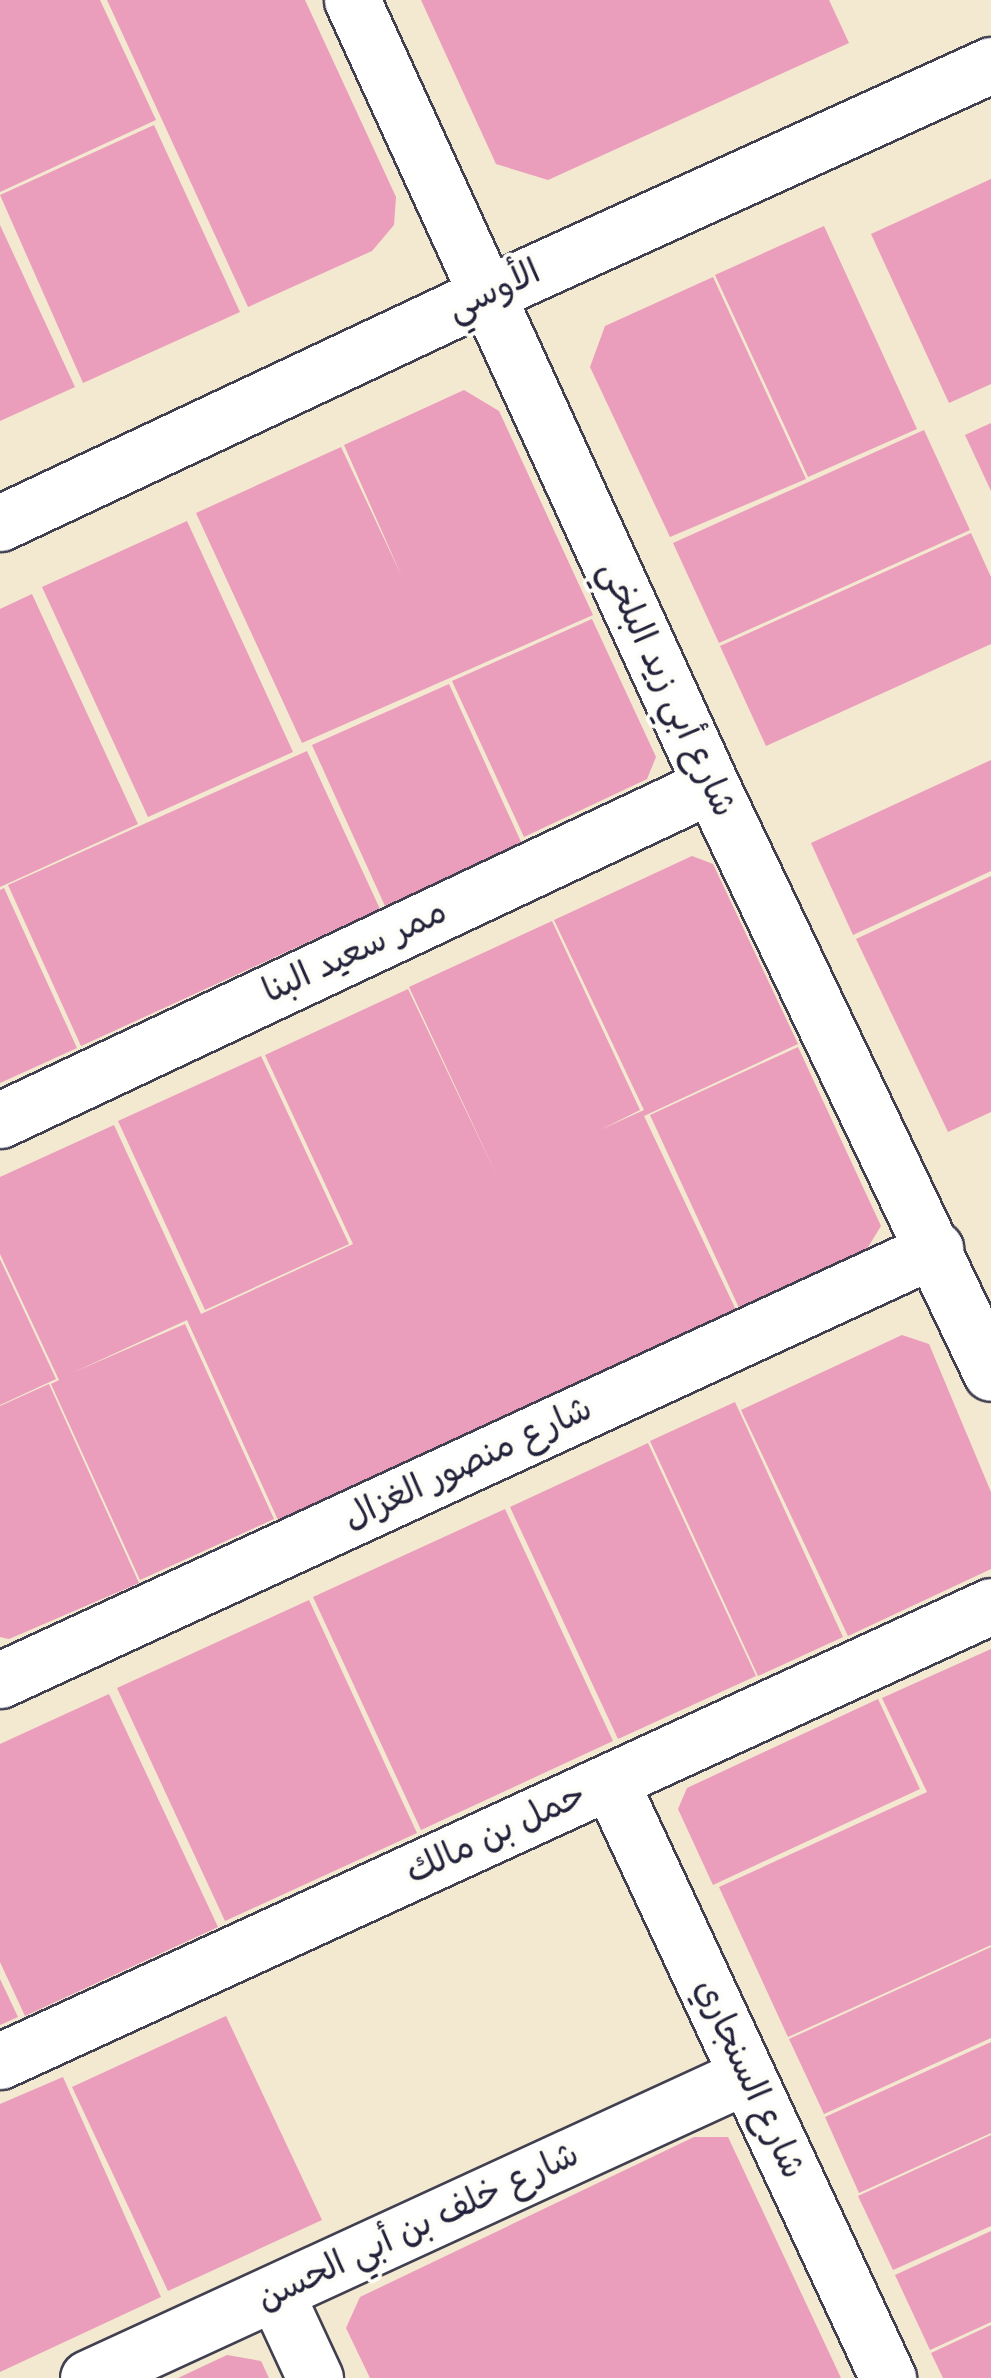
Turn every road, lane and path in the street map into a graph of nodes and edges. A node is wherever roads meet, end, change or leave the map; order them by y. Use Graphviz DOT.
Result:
graph roads {
  1 [pos="352,0"];
  2 [pos="991,65"];
  3 [pos="486,295"];
  4 [pos="0,523"];
  5 [pos="711,785"];
  6 [pos="0,1120"];
  7 [pos="935,1249"];
  8 [pos="991,1373"];
  9 [pos="991,1606"];
  10 [pos="0,1680"];
  11 [pos="610,1781"];
  12 [pos="0,2061"];
  13 [pos="747,2074"];
  14 [pos="276,2294"];
  15 [pos="88,2378"];
  16 [pos="315,2378"];
  17 [pos="888,2378"];
  1 -- 3 [label="street, شارع أبي زيد البلخي"];
  2 -- 3 [label="street, الأوسي"];
  3 -- 4 [label="street, الأوسي"];
  3 -- 5 [label="street, شارع أبي زيد البلخي"];
  5 -- 6 [label="street, ممر سعيد البنا"];
  5 -- 7 [label="street, شارع أبي زيد البلخي"];
  7 -- 8 [label="street, شارع أبي زيد البلخي"];
  7 -- 10 [label="street, شارع منصور الغزال"];
  9 -- 11 [label="street, حمل بن مالك"];
  11 -- 12 [label="street, حمل بن مالك"];
  11 -- 13 [label="street, شارع السنجاري"];
  13 -- 14 [label="street, شارع خلف بن أبي الحسن"];
  13 -- 17 [label="street, شارع السنجاري"];
  14 -- 15 [label="street, شارع خلف بن أبي الحسن"];
  14 -- 16 [label="street"];
}
